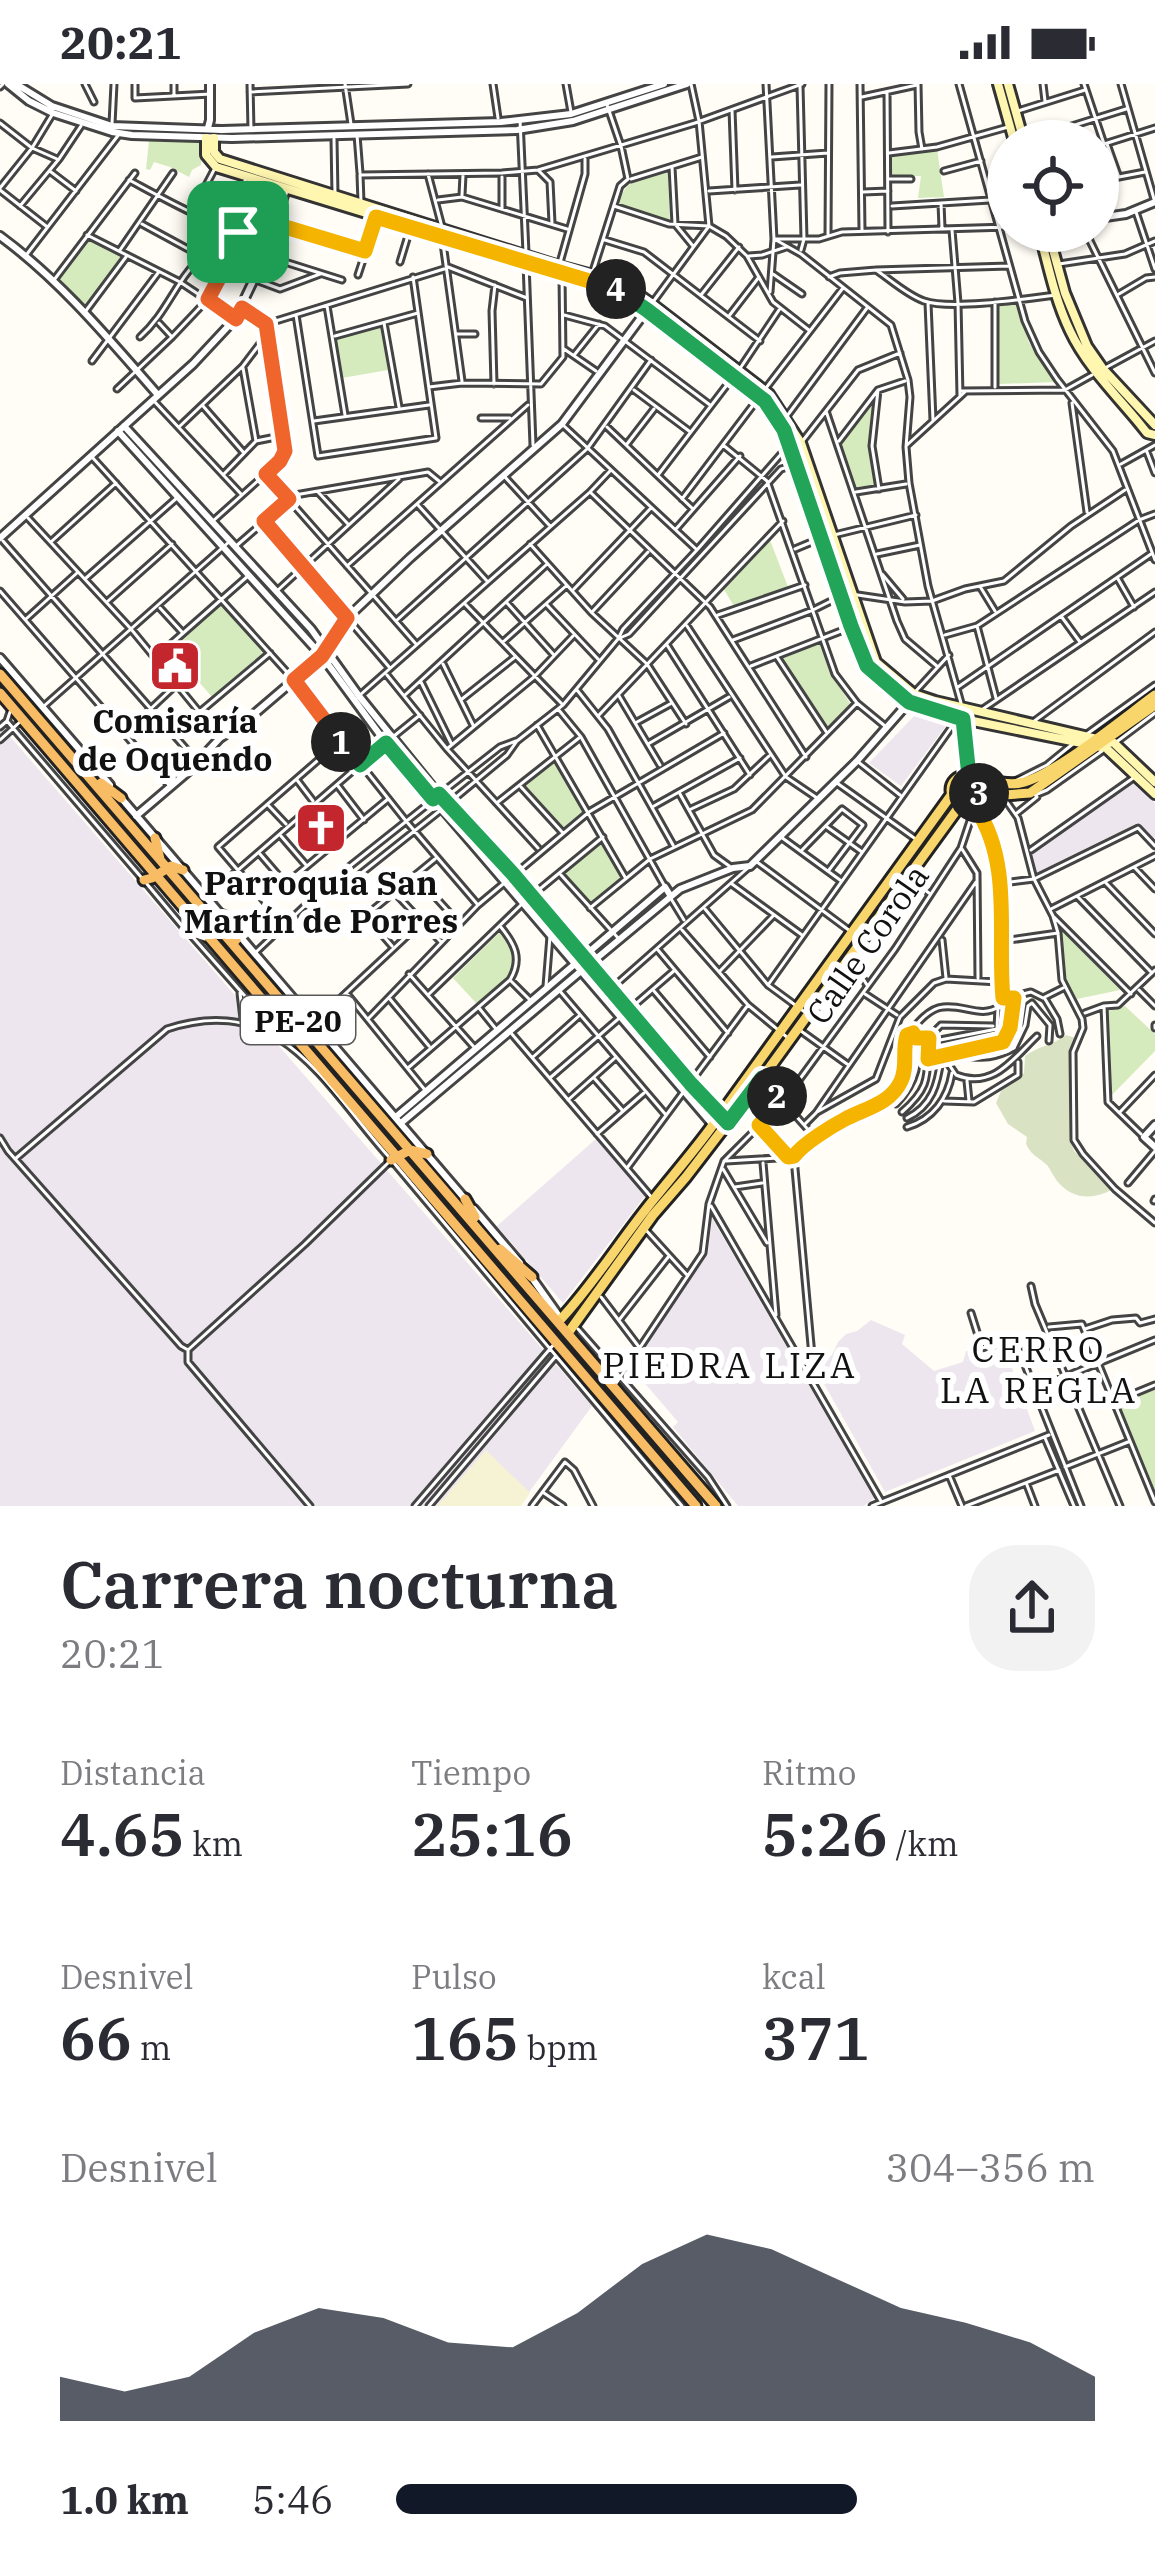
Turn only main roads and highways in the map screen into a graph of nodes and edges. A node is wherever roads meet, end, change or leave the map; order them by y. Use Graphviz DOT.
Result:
graph roads {
  1 [pos="998,84"];
  2 [pos="1008,84"];
  3 [pos="1008,120"];
  4 [pos="1018,120"];
  5 [pos="288,184"];
  6 [pos="442,234"];
  7 [pos="1044,252"];
  8 [pos="1054,252"];
  9 [pos="1101,371"];
  10 [pos="762,393"];
  11 [pos="1152,431"];
  12 [pos="826,537"];
  13 [pos="0,674"];
  14 [pos="0,693"];
  15 [pos="1154,704"];
  16 [pos="1122,709"];
  17 [pos="961,715"];
  18 [pos="1140,724"];
  19 [pos="1095,742"];
  20 [pos="1140,773"];
  21 [pos="86,774"];
  22 [pos="971,777"];
  23 [pos="1155,782"];
  24 [pos="952,794"];
  25 [pos="1155,794"];
  26 [pos="121,798"];
  27 [pos="971,806"];
  28 [pos="155,838"];
  29 [pos="163,863"];
  30 [pos="183,870"];
  31 [pos="148,876"];
  32 [pos="223,916"];
  33 [pos="249,954"];
  34 [pos="845,954"];
  35 [pos="804,1011"];
  36 [pos="786,1036"];
  37 [pos="720,1124"];
  38 [pos="410,1150"];
  39 [pos="427,1154"];
  40 [pos="394,1158"];
  41 [pos="465,1199"];
  42 [pos="656,1203"];
  43 [pos="484,1237"];
  44 [pos="532,1277"];
  45 [pos="562,1318"];
  46 [pos="571,1329"];
  47 [pos="696,1506"];
  48 [pos="716,1506"];
  1 -- 3 [label="main road"];
  2 -- 4 [label="main road"];
  5 -- 5 [label="main road"];
  5 -- 6 [label="main road"];
  5 -- 6 [label="main road"];
  6 -- 10 [label="main road"];
  7 -- 9 [label="main road"];
  8 -- 9 [label="main road"];
  9 -- 11 [label="main road"];
  10 -- 12 [label="main road"];
  10 -- 12 [label="main road"];
  12 -- 17 [label="main road"];
  13 -- 21 [label="highway, PE-20"];
  14 -- 31 [label="highway, PE-20"];
  15 -- 16 [label="main road"];
  15 -- 18 [label="main road"];
  15 -- 19 [label="main road"];
  17 -- 19 [label="main road"];
  17 -- 19 [label="main road"];
  19 -- 20 [label="main road"];
  19 -- 22 [label="main road"];
  19 -- 27 [label="main road"];
  20 -- 23 [label="main road"];
  20 -- 25 [label="main road"];
  21 -- 26 [label="highway"];
  21 -- 29 [label="highway, PE-20"];
  22 -- 24 [label="main road"];
  22 -- 27 [label="main road"];
  24 -- 27 [label="main road"];
  24 -- 34 [label="main road"];
  27 -- 34 [label="main road"];
  28 -- 29 [label="highway"];
  29 -- 30 [label="highway"];
  29 -- 31 [label="highway"];
  29 -- 33 [label="highway, PE-20"];
  31 -- 40 [label="highway, PE-20"];
  32 -- 33 [label="highway"];
  33 -- 38 [label="highway, PE-20"];
  34 -- 35 [label="main road"];
  35 -- 36 [label="main road"];
  35 -- 36 [label="main road"];
  36 -- 37 [label="main road"];
  36 -- 37 [label="main road"];
  37 -- 42 [label="main road"];
  38 -- 39 [label="highway"];
  38 -- 40 [label="highway"];
  38 -- 43 [label="highway, PE-20"];
  40 -- 47 [label="highway, PE-20"];
  41 -- 43 [label="highway"];
  42 -- 45 [label="main road"];
  42 -- 46 [label="main road"];
  43 -- 44 [label="highway"];
  43 -- 46 [label="highway, PE-20"];
  45 -- 46 [label="highway"];
  46 -- 48 [label="highway, PE-20"];
}
